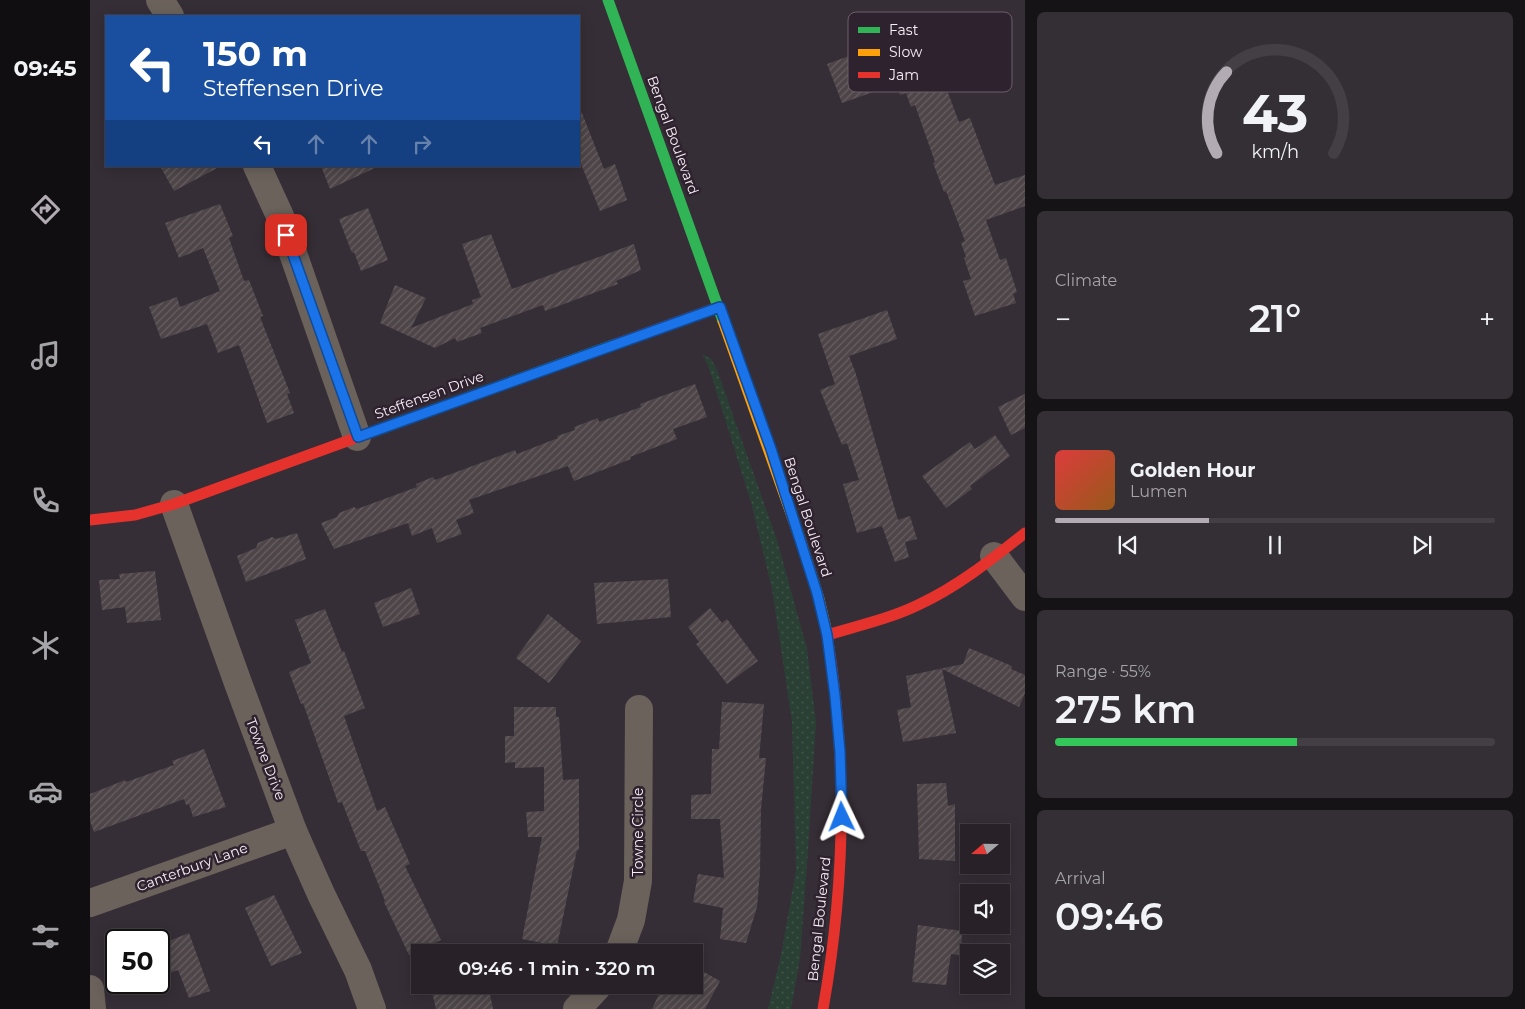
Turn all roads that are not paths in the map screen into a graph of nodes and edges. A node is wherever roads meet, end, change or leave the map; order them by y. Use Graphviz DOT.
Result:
graph roads {
  1 [pos="160,0"];
  2 [pos="608,0"];
  3 [pos="169,15"];
  4 [pos="257,167"];
  5 [pos="720,307"];
  6 [pos="358,437"];
  7 [pos="174,504"];
  8 [pos="90,520"];
  9 [pos="1025,533"];
  10 [pos="994,556"];
  11 [pos="1025,597"];
  12 [pos="827,635"];
  13 [pos="639,709"];
  14 [pos="293,831"];
  15 [pos="90,903"];
  16 [pos="622,944"];
  17 [pos="90,989"];
  18 [pos="591,994"];
  19 [pos="92,1009"];
  20 [pos="372,1009"];
  21 [pos="577,1009"];
  22 [pos="823,1009"];
  1 -- 3 [label="street"];
  2 -- 5 [label="main road, Bengal Boulevard"];
  4 -- 6 [label="street"];
  5 -- 6 [label="main road, Steffensen Drive"];
  5 -- 12 [label="main road, Bengal Boulevard"];
  6 -- 7 [label="main road, Steffensen Drive"];
  7 -- 8 [label="main road, Steffensen Drive"];
  7 -- 14 [label="street, Towne Drive"];
  9 -- 10 [label="main road"];
  10 -- 11 [label="street"];
  10 -- 12 [label="main road"];
  12 -- 22 [label="main road, Bengal Boulevard"];
  13 -- 16 [label="street, Towne Circle"];
  14 -- 15 [label="street, Canterbury Lane"];
  14 -- 20 [label="street, Towne Drive"];
  17 -- 19 [label="street"];
  18 -- 21 [label="street"];
}
